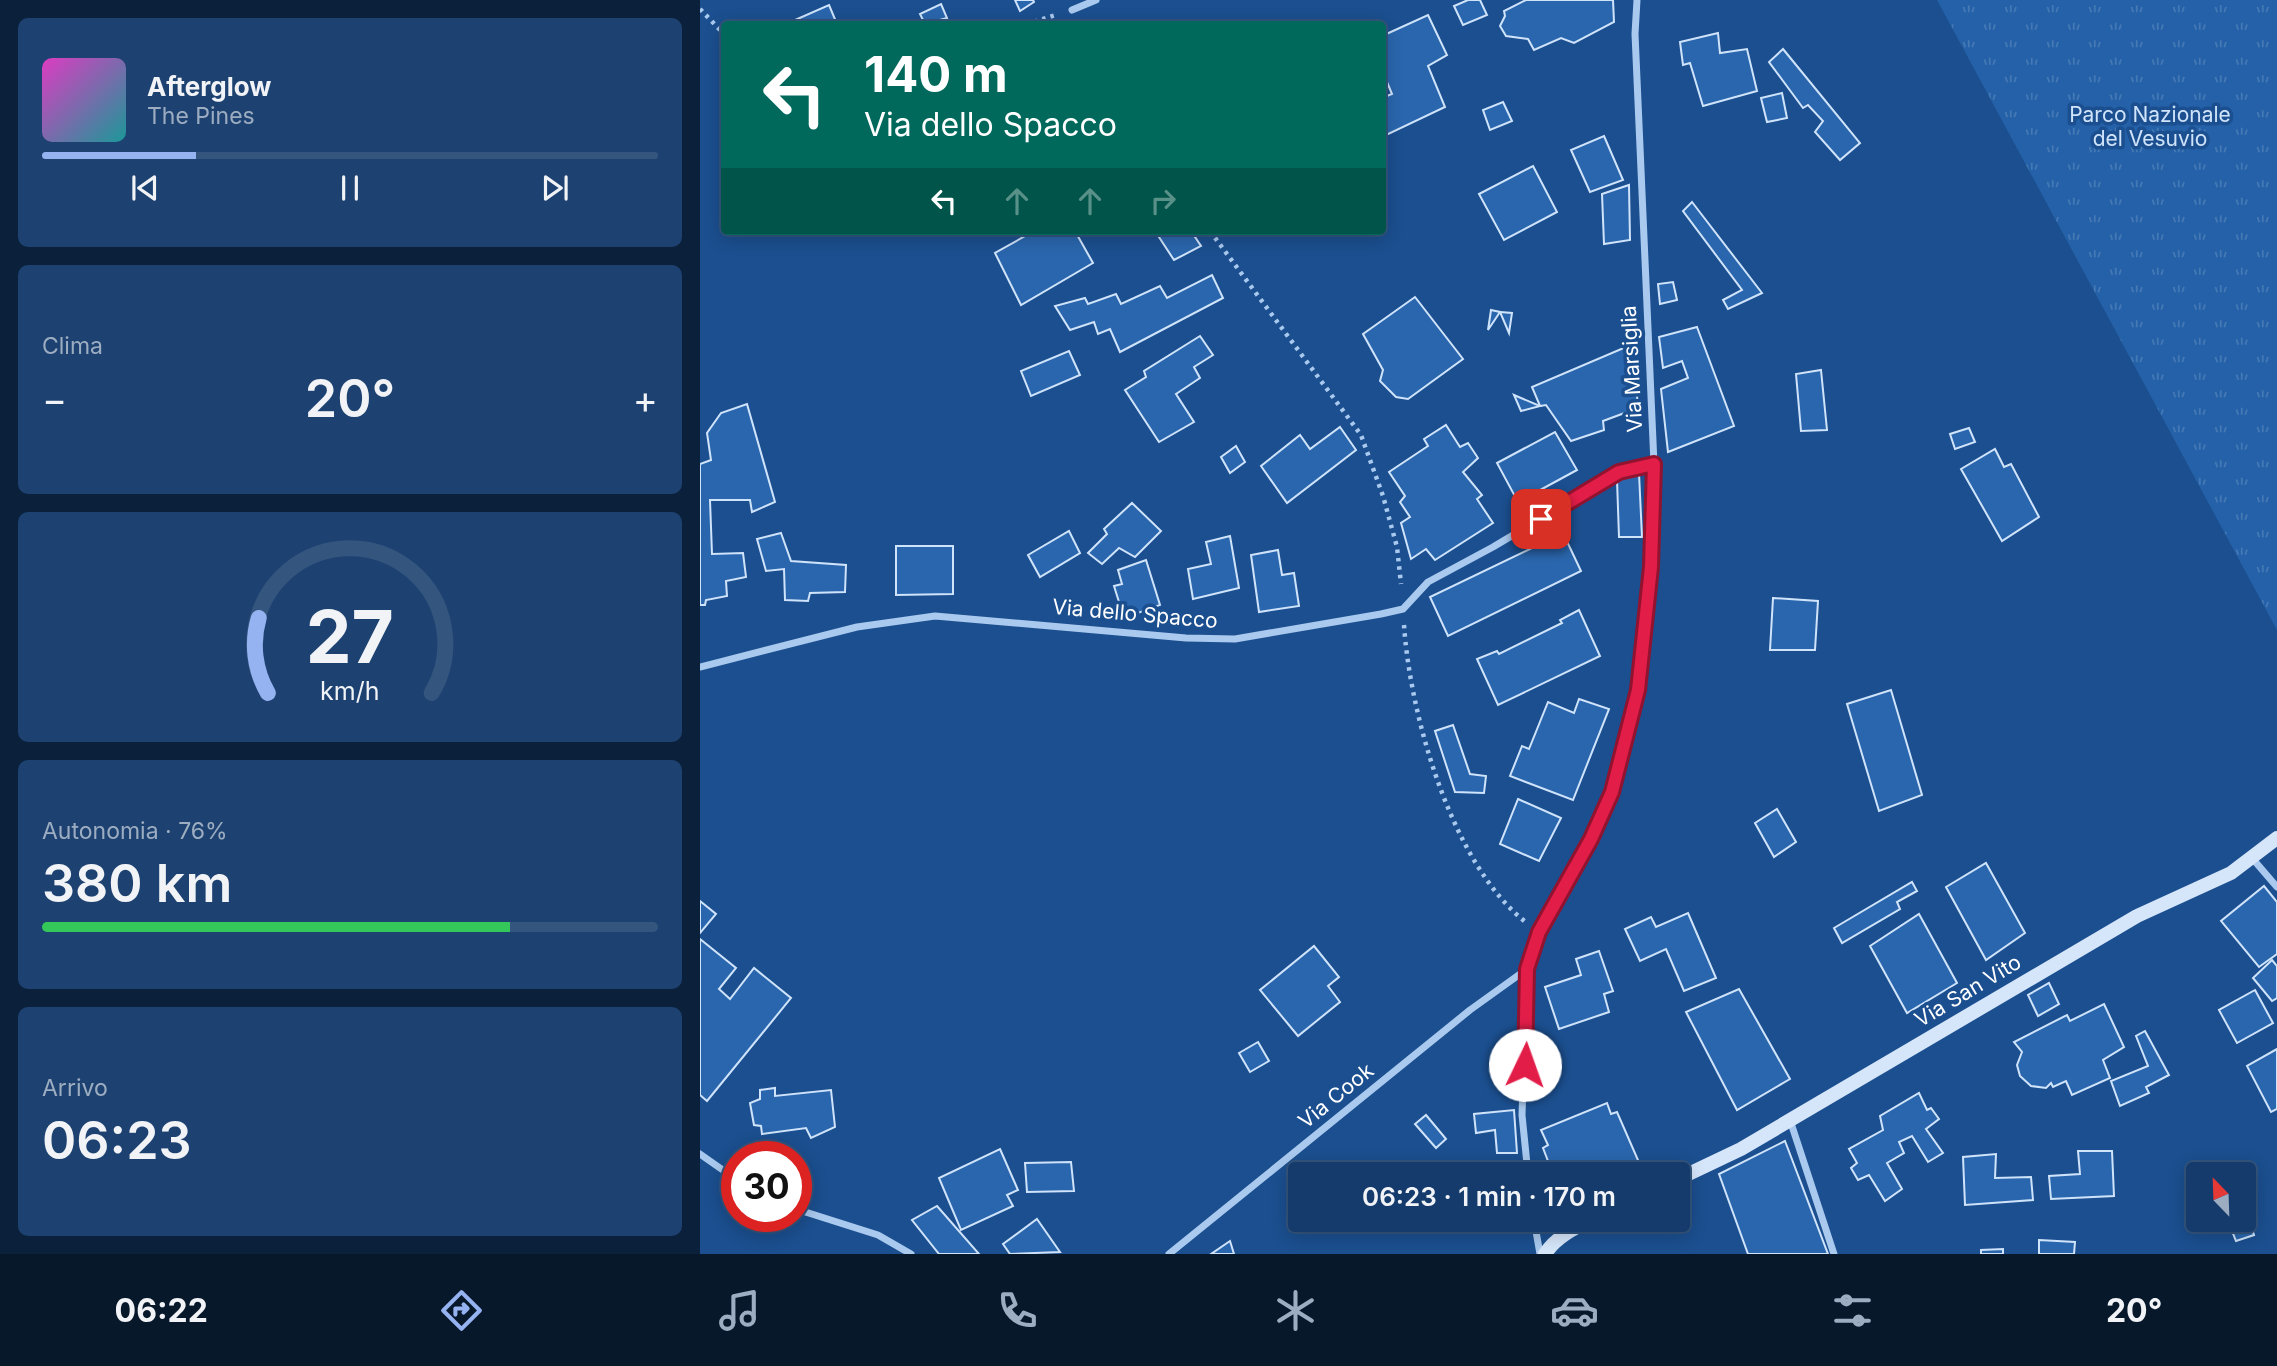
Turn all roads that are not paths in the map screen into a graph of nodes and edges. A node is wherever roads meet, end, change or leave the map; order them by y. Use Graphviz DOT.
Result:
graph roads {
  1 [pos="1096,0"];
  2 [pos="1637,0"];
  3 [pos="1072,10"];
  4 [pos="1654,464"];
  5 [pos="700,667"];
  6 [pos="2277,838"];
  7 [pos="2252,858"];
  8 [pos="2277,887"];
  9 [pos="1527,969"];
  10 [pos="1790,1120"];
  11 [pos="700,1154"];
  12 [pos="1527,1162"];
  13 [pos="721,1169"];
  14 [pos="1690,1173"];
  15 [pos="812,1214"];
  16 [pos="1537,1232"];
  17 [pos="1568,1232"];
  18 [pos="911,1254"];
  19 [pos="1169,1254"];
  20 [pos="1542,1254"];
  21 [pos="1834,1254"];
  1 -- 3 [label="street"];
  2 -- 4 [label="street, Via Marsiglia"];
  4 -- 5 [label="street, Via dello Spacco"];
  4 -- 9 [label="street, Via Marsiglia"];
  6 -- 7 [label="street, Via San Vito"];
  7 -- 8 [label="street"];
  7 -- 10 [label="street, Via San Vito"];
  9 -- 12 [label="street, Via Marsiglia"];
  9 -- 19 [label="street, Via Cook"];
  10 -- 14 [label="street, Via San Vito"];
  10 -- 21 [label="street"];
  11 -- 13 [label="street"];
  15 -- 18 [label="street"];
  16 -- 20 [label="street"];
  17 -- 20 [label="street"];
}
